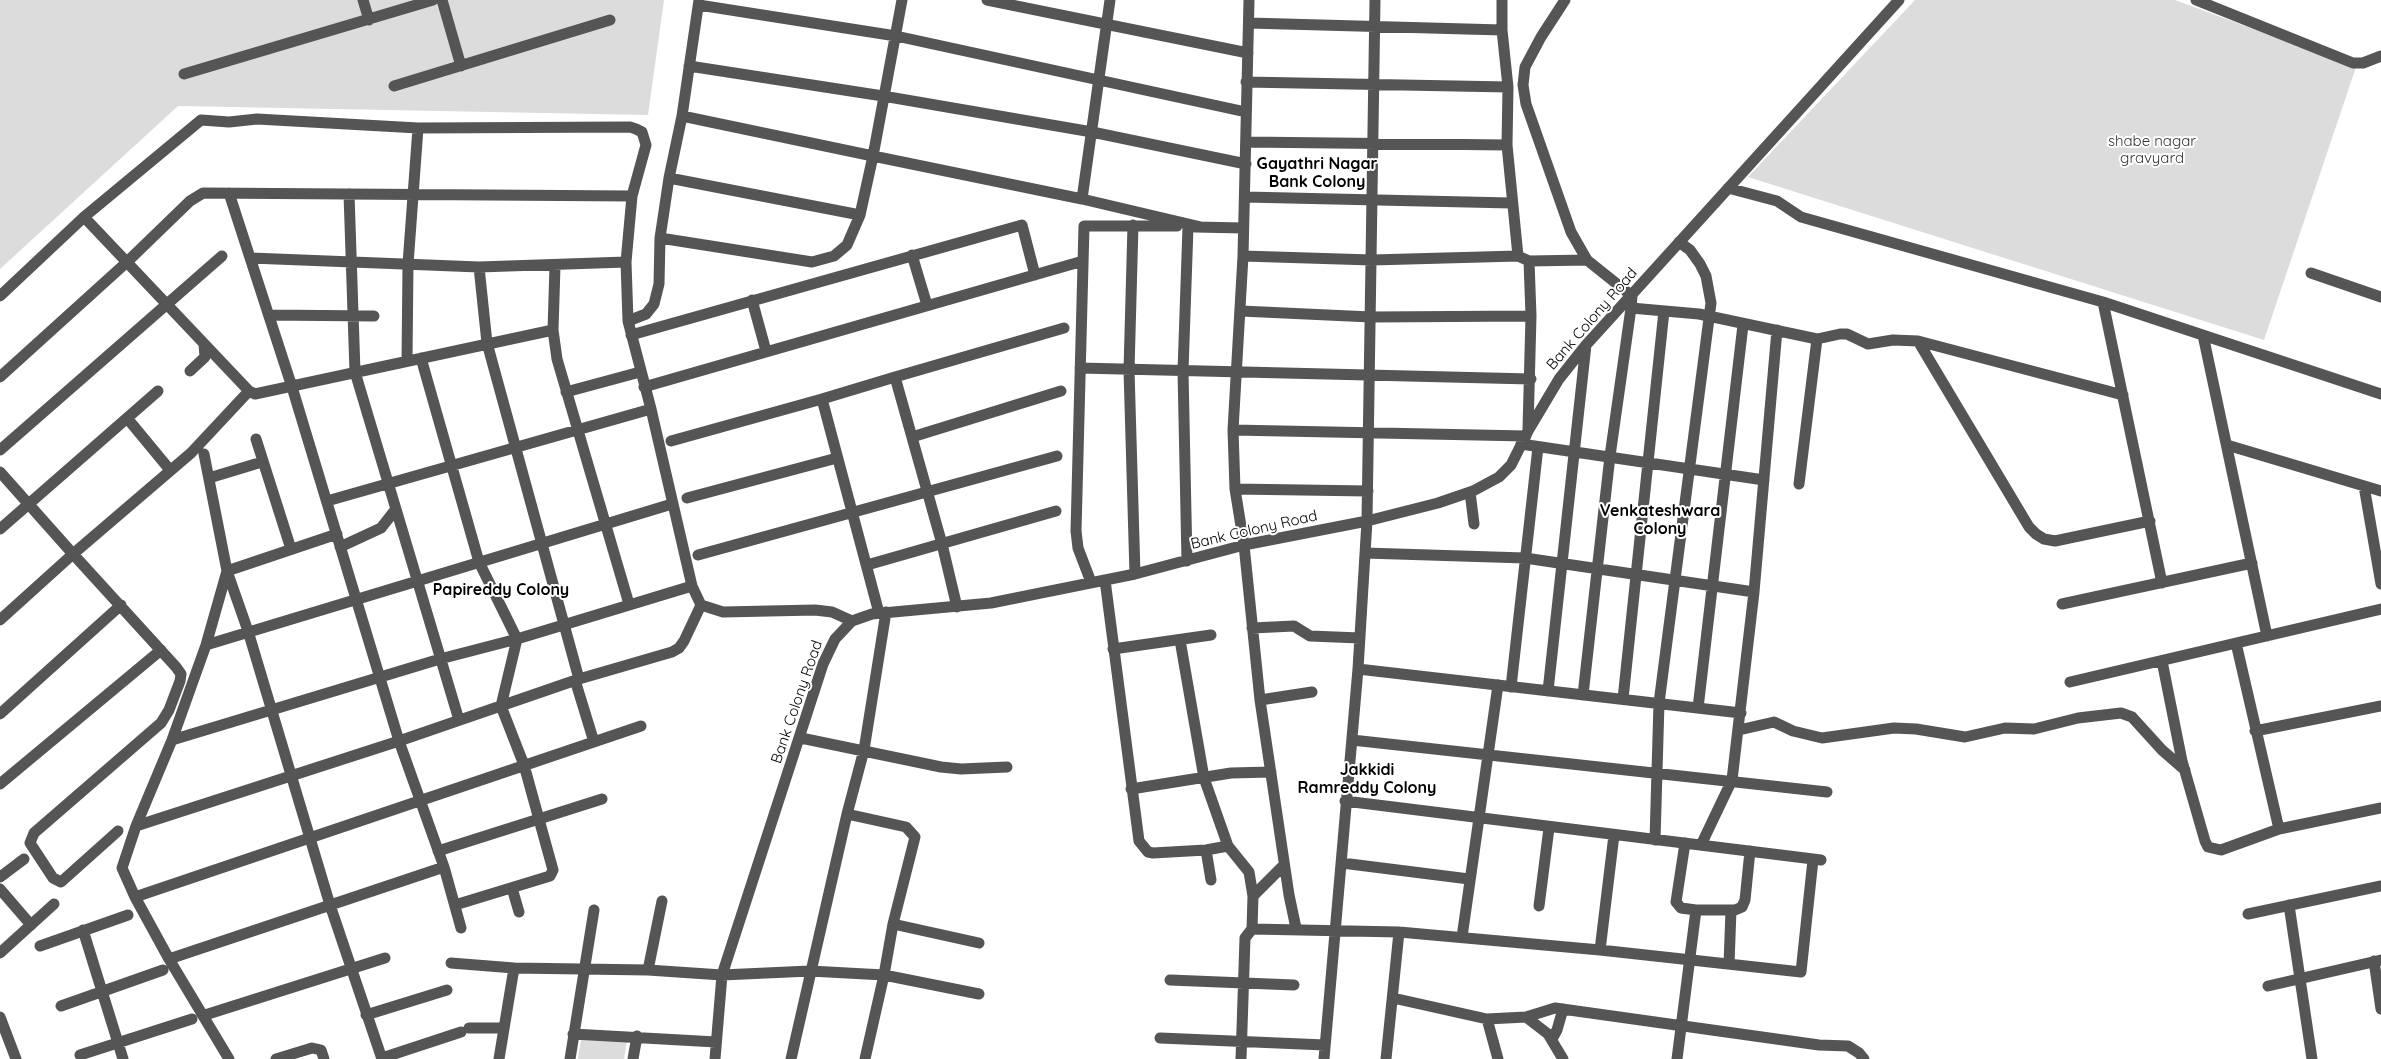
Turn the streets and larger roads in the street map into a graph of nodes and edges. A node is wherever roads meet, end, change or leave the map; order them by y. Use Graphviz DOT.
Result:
graph roads {
  1 [pos="363,0"];
  2 [pos="433,0"];
  3 [pos="442,0"];
  4 [pos="902,0"];
  5 [pos="987,0"];
  6 [pos="1110,0"];
  7 [pos="1249,0"];
  8 [pos="1375,0"];
  9 [pos="1502,0"];
  10 [pos="1565,0"];
  11 [pos="1899,0"];
  12 [pos="2196,0"];
  13 [pos="699,3"];
  14 [pos="369,20"];
  15 [pos="610,20"];
  16 [pos="1249,23"];
  17 [pos="1106,26"];
  18 [pos="1375,27"];
  19 [pos="1502,30"];
  20 [pos="896,36"];
  21 [pos="1248,53"];
  22 [pos="2381,56"];
  23 [pos="461,66"];
  24 [pos="688,66"];
  25 [pos="184,74"];
  26 [pos="1099,80"];
  27 [pos="1246,82"];
  28 [pos="1374,85"];
  29 [pos="394,86"];
  30 [pos="1508,87"];
  31 [pos="883,96"];
  32 [pos="1246,112"];
  33 [pos="682,116"];
  34 [pos="418,128"];
  35 [pos="1092,132"];
  36 [pos="1246,142"];
  37 [pos="1373,144"];
  38 [pos="1507,145"];
  39 [pos="873,156"];
  40 [pos="1246,164"];
  41 [pos="669,178"];
  42 [pos="1728,188"];
  43 [pos="414,192"];
  44 [pos="229,193"];
  45 [pos="349,194"];
  46 [pos="632,196"];
  47 [pos="1245,197"];
  48 [pos="1082,199"];
  49 [pos="1372,201"];
  50 [pos="1511,202"];
  51 [pos="860,216"];
  52 [pos="84,217"];
  53 [pos="1133,225"];
  54 [pos="1188,227"];
  55 [pos="1201,227"];
  56 [pos="1243,228"];
  57 [pos="660,238"];
  58 [pos="1679,242"];
  59 [pos="912,255"];
  60 [pos="222,256"];
  61 [pos="1243,256"];
  62 [pos="251,258"];
  63 [pos="1524,258"];
  64 [pos="1372,260"];
  65 [pos="1587,260"];
  66 [pos="1083,261"];
  67 [pos="127,262"];
  68 [pos="351,262"];
  69 [pos="626,262"];
  70 [pos="408,264"];
  71 [pos="555,266"];
  72 [pos="479,267"];
  73 [pos="2311,273"];
  74 [pos="1035,275"];
  75 [pos="0,296"];
  76 [pos="1632,296"];
  77 [pos="2381,297"];
  78 [pos="752,300"];
  79 [pos="2103,302"];
  80 [pos="168,305"];
  81 [pos="927,305"];
  82 [pos="1631,308"];
  83 [pos="1241,311"];
  84 [pos="1664,311"];
  85 [pos="269,316"];
  86 [pos="353,316"];
  87 [pos="374,316"];
  88 [pos="1531,316"];
  89 [pos="1708,316"];
  90 [pos="1371,317"];
  91 [pos="628,322"];
  92 [pos="1743,325"];
  93 [pos="1064,328"];
  94 [pos="553,330"];
  95 [pos="1777,330"];
  96 [pos="631,335"];
  97 [pos="2203,335"];
  98 [pos="1816,339"];
  99 [pos="1918,341"];
  100 [pos="487,343"];
  101 [pos="204,344"];
  102 [pos="1586,345"];
  103 [pos="766,351"];
  104 [pos="421,358"];
  105 [pos="407,361"];
  106 [pos="1080,368"];
  107 [pos="1129,370"];
  108 [pos="190,371"];
  109 [pos="1184,371"];
  110 [pos="355,372"];
  111 [pos="640,372"];
  112 [pos="1235,373"];
  113 [pos="1370,376"];
  114 [pos="0,377"];
  115 [pos="895,377"];
  116 [pos="1531,379"];
  117 [pos="292,387"];
  118 [pos="644,387"];
  119 [pos="158,391"];
  120 [pos="249,391"];
  121 [pos="1061,391"];
  122 [pos="566,392"];
  123 [pos="2381,394"];
  124 [pos="2123,395"];
  125 [pos="822,398"];
  126 [pos="651,409"];
  127 [pos="127,418"];
  128 [pos="577,430"];
  129 [pos="1232,430"];
  130 [pos="1369,433"];
  131 [pos="912,437"];
  132 [pos="1525,437"];
  133 [pos="256,439"];
  134 [pos="670,441"];
  135 [pos="2226,445"];
  136 [pos="1538,447"];
  137 [pos="516,448"];
  138 [pos="0,450"];
  139 [pos="1575,452"];
  140 [pos="204,454"];
  141 [pos="1057,456"];
  142 [pos="1610,456"];
  143 [pos="837,458"];
  144 [pos="262,462"];
  145 [pos="1649,463"];
  146 [pos="452,465"];
  147 [pos="1688,468"];
  148 [pos="170,470"];
  149 [pos="0,472"];
  150 [pos="1726,474"];
  151 [pos="209,478"];
  152 [pos="1764,480"];
  153 [pos="388,483"];
  154 [pos="1799,484"];
  155 [pos="2364,486"];
  156 [pos="1235,489"];
  157 [pos="927,490"];
  158 [pos="1368,491"];
  159 [pos="2381,491"];
  160 [pos="1470,492"];
  161 [pos="687,498"];
  162 [pos="327,501"];
  163 [pos="29,504"];
  164 [pos="672,504"];
  165 [pos="396,509"];
  166 [pos="852,511"];
  167 [pos="1056,511"];
  168 [pos="1367,521"];
  169 [pos="2150,521"];
  170 [pos="605,524"];
  171 [pos="1474,524"];
  172 [pos="0,529"];
  173 [pos="337,534"];
  174 [pos="542,543"];
  175 [pos="942,544"];
  176 [pos="1244,545"];
  177 [pos="340,546"];
  178 [pos="291,550"];
  179 [pos="1365,553"];
  180 [pos="73,554"];
  181 [pos="698,555"];
  182 [pos="1526,558"];
  183 [pos="1187,561"];
  184 [pos="479,562"];
  185 [pos="1562,563"];
  186 [pos="2252,563"];
  187 [pos="867,565"];
  188 [pos="1599,569"];
  189 [pos="227,571"];
  190 [pos="1135,574"];
  191 [pos="1637,575"];
  192 [pos="417,580"];
  193 [pos="1105,580"];
  194 [pos="1674,580"];
  195 [pos="1091,582"];
  196 [pos="2162,583"];
  197 [pos="2381,584"];
  198 [pos="692,586"];
  199 [pos="1713,586"];
  200 [pos="1754,592"];
  201 [pos="356,599"];
  202 [pos="629,604"];
  203 [pos="2062,604"];
  204 [pos="121,605"];
  205 [pos="702,605"];
  206 [pos="957,607"];
  207 [pos="2381,609"];
  208 [pos="882,613"];
  209 [pos="0,620"];
  210 [pos="852,621"];
  211 [pos="564,624"];
  212 [pos="1252,628"];
  213 [pos="248,631"];
  214 [pos="1211,636"];
  215 [pos="2268,636"];
  216 [pos="1360,638"];
  217 [pos="517,639"];
  218 [pos="1180,640"];
  219 [pos="2236,643"];
  220 [pos="206,645"];
  221 [pos="1113,649"];
  222 [pos="161,650"];
  223 [pos="440,659"];
  224 [pos="2162,661"];
  225 [pos="1358,669"];
  226 [pos="379,677"];
  227 [pos="577,680"];
  228 [pos="2070,682"];
  229 [pos="1498,685"];
  230 [pos="1511,687"];
  231 [pos="1548,691"];
  232 [pos="1312,692"];
  233 [pos="1583,695"];
  234 [pos="1623,699"];
  235 [pos="1260,700"];
  236 [pos="1659,703"];
  237 [pos="501,706"];
  238 [pos="2381,706"];
  239 [pos="1698,708"];
  240 [pos="270,710"];
  241 [pos="1741,713"];
  242 [pos="0,714"];
  243 [pos="458,720"];
  244 [pos="642,726"];
  245 [pos="1739,730"];
  246 [pos="2255,731"];
  247 [pos="801,738"];
  248 [pos="172,740"];
  249 [pos="1352,740"];
  250 [pos="399,741"];
  251 [pos="594,742"];
  252 [pos="864,750"];
  253 [pos="1488,754"];
  254 [pos="524,765"];
  255 [pos="1007,767"];
  256 [pos="2185,770"];
  257 [pos="1271,772"];
  258 [pos="1656,772"];
  259 [pos="291,774"];
  260 [pos="1204,778"];
  261 [pos="1732,780"];
  262 [pos="0,784"];
  263 [pos="1131,789"];
  264 [pos="1827,792"];
  265 [pos="420,799"];
  266 [pos="602,799"];
  267 [pos="1345,802"];
  268 [pos="2381,808"];
  269 [pos="847,814"];
  270 [pos="539,819"];
  271 [pos="1478,819"];
  272 [pos="136,826"];
  273 [pos="1549,828"];
  274 [pos="2279,829"];
  275 [pos="118,831"];
  276 [pos="1614,835"];
  277 [pos="310,837"];
  278 [pos="1655,840"];
  279 [pos="1685,844"];
  280 [pos="1228,846"];
  281 [pos="1701,846"];
  282 [pos="1206,850"];
  283 [pos="438,851"];
  284 [pos="1750,851"];
  285 [pos="24,859"];
  286 [pos="1342,863"];
  287 [pos="1284,864"];
  288 [pos="444,867"];
  289 [pos="0,877"];
  290 [pos="1469,878"];
  291 [pos="1211,880"];
  292 [pos="2381,886"];
  293 [pos="512,888"];
  294 [pos="0,890"];
  295 [pos="1253,896"];
  296 [pos="135,897"];
  297 [pos="662,901"];
  298 [pos="54,904"];
  299 [pos="330,905"];
  300 [pos="455,905"];
  301 [pos="2289,905"];
  302 [pos="1540,906"];
  303 [pos="594,910"];
  304 [pos="1696,910"];
  305 [pos="1731,910"];
  306 [pos="519,912"];
  307 [pos="2248,914"];
  308 [pos="128,915"];
  309 [pos="892,924"];
  310 [pos="30,925"];
  311 [pos="461,928"];
  312 [pos="1296,928"];
  313 [pos="1252,929"];
  314 [pos="83,930"];
  315 [pos="1336,930"];
  316 [pos="1399,932"];
  317 [pos="1462,937"];
  318 [pos="979,943"];
  319 [pos="40,946"];
  320 [pos="1600,950"];
  321 [pos="0,953"];
  322 [pos="384,958"];
  323 [pos="169,959"];
  324 [pos="2377,960"];
  325 [pos="1691,961"];
  326 [pos="451,963"];
  327 [pos="1729,964"];
  328 [pos="514,968"];
  329 [pos="350,969"];
  330 [pos="163,970"];
  331 [pos="583,970"];
  332 [pos="648,970"];
  333 [pos="810,971"];
  334 [pos="722,975"];
  335 [pos="884,975"];
  336 [pos="2300,979"];
  337 [pos="1170,980"];
  338 [pos="1244,982"];
  339 [pos="1294,985"];
  340 [pos="2268,986"];
  341 [pos="447,990"];
  342 [pos="102,991"];
  343 [pos="978,994"];
  344 [pos="1393,998"];
  345 [pos="61,1006"];
  346 [pos="1563,1009"];
  347 [pos="2381,1009"];
  348 [pos="205,1015"];
  349 [pos="366,1015"];
  350 [pos="0,1017"];
  351 [pos="1526,1017"];
  352 [pos="192,1019"];
  353 [pos="1487,1019"];
  354 [pos="1682,1026"];
  355 [pos="503,1028"];
  356 [pos="573,1034"];
  357 [pos="637,1036"];
  358 [pos="1160,1038"];
  359 [pos="1552,1039"];
  360 [pos="1242,1041"];
  361 [pos="716,1042"];
  362 [pos="118,1043"];
  363 [pos="1325,1045"];
  364 [pos="80,1055"];
  365 [pos="16,1059"];
  366 [pos="123,1059"];
  367 [pos="229,1059"];
  368 [pos="276,1059"];
  369 [pos="324,1059"];
  370 [pos="382,1059"];
  371 [pos="499,1059"];
  372 [pos="570,1059"];
  373 [pos="633,1059"];
  374 [pos="715,1059"];
  375 [pos="791,1059"];
  376 [pos="865,1059"];
  377 [pos="1241,1059"];
  378 [pos="1324,1059"];
  379 [pos="1386,1059"];
  380 [pos="1498,1059"];
  381 [pos="1563,1059"];
  382 [pos="1678,1059"];
  383 [pos="1864,1059"];
  384 [pos="2312,1059"];
  1 -- 14 [label="street"];
  2 -- 14 [label="street"];
  3 -- 23 [label="street"];
  4 -- 20 [label="street"];
  5 -- 17 [label="street"];
  6 -- 17 [label="street"];
  7 -- 16 [label="street"];
  8 -- 18 [label="street"];
  9 -- 19 [label="street"];
  10 -- 65 [label="street"];
  11 -- 42 [label="street, Bank Colony Road"];
  12 -- 22 [label="street"];
  13 -- 20 [label="street"];
  13 -- 24 [label="street"];
  14 -- 25 [label="street"];
  15 -- 23 [label="street"];
  16 -- 18 [label="street"];
  16 -- 21 [label="street"];
  17 -- 21 [label="street"];
  17 -- 26 [label="street"];
  18 -- 19 [label="street"];
  18 -- 28 [label="street"];
  19 -- 30 [label="street"];
  20 -- 26 [label="street"];
  20 -- 31 [label="street"];
  21 -- 27 [label="street"];
  23 -- 29 [label="street"];
  24 -- 31 [label="street"];
  24 -- 33 [label="street"];
  26 -- 32 [label="street"];
  26 -- 35 [label="street"];
  27 -- 28 [label="street"];
  27 -- 32 [label="street"];
  28 -- 30 [label="street"];
  28 -- 37 [label="street"];
  30 -- 38 [label="street"];
  31 -- 35 [label="street"];
  31 -- 39 [label="street"];
  32 -- 36 [label="street"];
  33 -- 39 [label="street"];
  33 -- 41 [label="street"];
  34 -- 43 [label="street"];
  34 -- 46 [label="street"];
  34 -- 52 [label="street"];
  35 -- 40 [label="street"];
  35 -- 48 [label="street"];
  36 -- 37 [label="street"];
  36 -- 40 [label="street"];
  37 -- 38 [label="street"];
  37 -- 49 [label="street"];
  38 -- 50 [label="street"];
  39 -- 48 [label="street"];
  39 -- 51 [label="street"];
  40 -- 47 [label="street"];
  41 -- 51 [label="street"];
  41 -- 57 [label="street"];
  42 -- 58 [label="street, Bank Colony Road"];
  42 -- 79 [label="street"];
  43 -- 45 [label="street"];
  43 -- 46 [label="street"];
  43 -- 70 [label="street"];
  44 -- 45 [label="street"];
  44 -- 62 [label="street"];
  44 -- 67 [label="street"];
  45 -- 68 [label="street"];
  46 -- 69 [label="street"];
  47 -- 49 [label="street"];
  47 -- 56 [label="street"];
  48 -- 55 [label="street"];
  49 -- 50 [label="street"];
  49 -- 64 [label="street"];
  50 -- 63 [label="street"];
  51 -- 57 [label="street"];
  52 -- 67 [label="street"];
  52 -- 75 [label="street"];
  53 -- 54 [label="street"];
  53 -- 66 [label="street"];
  53 -- 107 [label="street"];
  54 -- 55 [label="street"];
  54 -- 109 [label="street"];
  55 -- 56 [label="street"];
  56 -- 61 [label="street"];
  57 -- 91 [label="street"];
  58 -- 76 [label="street, Bank Colony Road"];
  58 -- 89 [label="street"];
  59 -- 74 [label="street"];
  59 -- 78 [label="street"];
  59 -- 81 [label="street"];
  60 -- 80 [label="street"];
  61 -- 64 [label="street"];
  61 -- 83 [label="street"];
  62 -- 68 [label="street"];
  62 -- 85 [label="street"];
  63 -- 64 [label="street"];
  63 -- 65 [label="street"];
  63 -- 88 [label="street"];
  64 -- 90 [label="street"];
  65 -- 76 [label="street"];
  66 -- 74 [label="street"];
  66 -- 106 [label="street"];
  67 -- 80 [label="street"];
  67 -- 114 [label="street"];
  68 -- 70 [label="street"];
  68 -- 86 [label="street"];
  69 -- 71 [label="street"];
  69 -- 91 [label="street"];
  70 -- 72 [label="street"];
  70 -- 105 [label="street"];
  71 -- 72 [label="street"];
  71 -- 94 [label="street"];
  72 -- 100 [label="street"];
  73 -- 77 [label="street"];
  74 -- 81 [label="street"];
  76 -- 82 [label="street"];
  76 -- 102 [label="street, Bank Colony Road"];
  78 -- 96 [label="street"];
  78 -- 103 [label="street"];
  79 -- 97 [label="street"];
  79 -- 124 [label="street"];
  80 -- 101 [label="street"];
  80 -- 138 [label="street"];
  81 -- 103 [label="street"];
  82 -- 84 [label="street"];
  82 -- 142 [label="street"];
  83 -- 90 [label="street"];
  83 -- 112 [label="street"];
  84 -- 89 [label="street"];
  84 -- 145 [label="street"];
  85 -- 86 [label="street"];
  85 -- 117 [label="street"];
  86 -- 87 [label="street"];
  86 -- 110 [label="street"];
  88 -- 90 [label="street"];
  88 -- 116 [label="street"];
  89 -- 92 [label="street"];
  89 -- 147 [label="street"];
  90 -- 113 [label="street"];
  91 -- 96 [label="street"];
  92 -- 95 [label="street"];
  92 -- 150 [label="street"];
  93 -- 115 [label="street"];
  94 -- 100 [label="street"];
  94 -- 122 [label="street"];
  95 -- 98 [label="street"];
  95 -- 152 [label="street"];
  96 -- 111 [label="street"];
  97 -- 123 [label="street"];
  97 -- 135 [label="street"];
  98 -- 99 [label="street"];
  98 -- 154 [label="street"];
  99 -- 124 [label="street"];
  99 -- 169 [label="street"];
  100 -- 104 [label="street"];
  100 -- 137 [label="street"];
  101 -- 108 [label="street"];
  101 -- 120 [label="street"];
  102 -- 132 [label="street, Bank Colony Road"];
  102 -- 139 [label="street"];
  103 -- 118 [label="street"];
  104 -- 105 [label="street"];
  104 -- 146 [label="street"];
  105 -- 110 [label="street"];
  106 -- 107 [label="street"];
  106 -- 195 [label="street"];
  107 -- 109 [label="street"];
  107 -- 190 [label="street"];
  109 -- 112 [label="street"];
  109 -- 183 [label="street"];
  110 -- 117 [label="street"];
  110 -- 153 [label="street"];
  111 -- 118 [label="street"];
  111 -- 122 [label="street"];
  112 -- 113 [label="street"];
  112 -- 129 [label="street"];
  113 -- 116 [label="street"];
  113 -- 130 [label="street"];
  115 -- 125 [label="street"];
  115 -- 131 [label="street"];
  116 -- 132 [label="street"];
  117 -- 120 [label="street"];
  117 -- 162 [label="street"];
  118 -- 126 [label="street"];
  119 -- 127 [label="street"];
  120 -- 148 [label="street"];
  121 -- 131 [label="street"];
  122 -- 128 [label="street"];
  124 -- 169 [label="street"];
  125 -- 134 [label="street"];
  125 -- 143 [label="street"];
  126 -- 128 [label="street"];
  126 -- 164 [label="street"];
  127 -- 148 [label="street"];
  127 -- 163 [label="street"];
  128 -- 137 [label="street"];
  128 -- 170 [label="street"];
  129 -- 130 [label="street"];
  129 -- 156 [label="street"];
  130 -- 132 [label="street"];
  130 -- 158 [label="street"];
  131 -- 157 [label="street"];
  132 -- 136 [label="street"];
  132 -- 160 [label="street, Bank Colony Road"];
  133 -- 144 [label="street"];
  135 -- 155 [label="street"];
  135 -- 186 [label="street"];
  136 -- 139 [label="street"];
  136 -- 182 [label="street"];
  137 -- 146 [label="street"];
  137 -- 174 [label="street"];
  139 -- 142 [label="street"];
  139 -- 185 [label="street"];
  140 -- 151 [label="street"];
  141 -- 157 [label="street"];
  142 -- 145 [label="street"];
  142 -- 188 [label="street"];
  143 -- 161 [label="street"];
  143 -- 166 [label="street"];
  144 -- 151 [label="street"];
  144 -- 178 [label="street"];
  145 -- 147 [label="street"];
  145 -- 191 [label="street"];
  146 -- 153 [label="street"];
  146 -- 184 [label="street"];
  147 -- 150 [label="street"];
  147 -- 194 [label="street"];
  148 -- 180 [label="street"];
  149 -- 163 [label="street"];
  150 -- 152 [label="street"];
  150 -- 199 [label="street"];
  151 -- 189 [label="street"];
  152 -- 200 [label="street"];
  153 -- 162 [label="street"];
  153 -- 165 [label="street"];
  155 -- 159 [label="street"];
  155 -- 197 [label="street"];
  156 -- 158 [label="street"];
  156 -- 176 [label="street"];
  157 -- 166 [label="street"];
  157 -- 175 [label="street"];
  158 -- 168 [label="street"];
  160 -- 168 [label="street, Bank Colony Road"];
  160 -- 171 [label="street"];
  162 -- 173 [label="street"];
  163 -- 172 [label="street"];
  163 -- 180 [label="street"];
  164 -- 170 [label="street"];
  164 -- 198 [label="street"];
  165 -- 177 [label="street"];
  165 -- 192 [label="street"];
  166 -- 181 [label="street"];
  166 -- 187 [label="street"];
  167 -- 175 [label="street"];
  168 -- 176 [label="street, Bank Colony Road"];
  168 -- 179 [label="street"];
  169 -- 196 [label="street"];
  170 -- 174 [label="street"];
  170 -- 202 [label="street"];
  173 -- 177 [label="street"];
  173 -- 178 [label="street"];
  174 -- 184 [label="street"];
  174 -- 211 [label="street"];
  175 -- 187 [label="street"];
  175 -- 206 [label="street"];
  176 -- 183 [label="street, Bank Colony Road"];
  176 -- 212 [label="street"];
  177 -- 201 [label="street"];
  178 -- 189 [label="street"];
  179 -- 182 [label="street"];
  179 -- 216 [label="street"];
  180 -- 204 [label="street"];
  180 -- 209 [label="street"];
  182 -- 185 [label="street"];
  182 -- 230 [label="street"];
  183 -- 190 [label="street, Bank Colony Road"];
  184 -- 192 [label="street"];
  184 -- 217 [label="street"];
  185 -- 188 [label="street"];
  185 -- 231 [label="street"];
  186 -- 196 [label="street"];
  186 -- 215 [label="street"];
  187 -- 208 [label="street"];
  188 -- 191 [label="street"];
  188 -- 233 [label="street"];
  189 -- 213 [label="street"];
  189 -- 220 [label="street"];
  190 -- 193 [label="street, Bank Colony Road"];
  191 -- 194 [label="street"];
  191 -- 234 [label="street"];
  192 -- 201 [label="street"];
  192 -- 223 [label="street"];
  193 -- 195 [label="street, Bank Colony Road"];
  193 -- 221 [label="street"];
  194 -- 199 [label="street"];
  194 -- 236 [label="street"];
  195 -- 206 [label="street, Bank Colony Road"];
  196 -- 203 [label="street"];
  198 -- 202 [label="street"];
  198 -- 205 [label="street"];
  199 -- 200 [label="street"];
  199 -- 239 [label="street"];
  200 -- 241 [label="street"];
  201 -- 213 [label="street"];
  201 -- 226 [label="street"];
  202 -- 211 [label="street"];
  204 -- 222 [label="street"];
  204 -- 242 [label="street"];
  205 -- 210 [label="street"];
  205 -- 227 [label="street"];
  206 -- 208 [label="street, Bank Colony Road"];
  207 -- 215 [label="street"];
  208 -- 210 [label="street, Bank Colony Road"];
  208 -- 252 [label="street"];
  210 -- 247 [label="street, Bank Colony Road"];
  211 -- 217 [label="street"];
  211 -- 227 [label="street"];
  212 -- 216 [label="street"];
  212 -- 235 [label="street"];
  213 -- 220 [label="street"];
  213 -- 240 [label="street"];
  214 -- 218 [label="street"];
  215 -- 219 [label="street"];
  216 -- 225 [label="street"];
  217 -- 223 [label="street"];
  217 -- 237 [label="street"];
  218 -- 221 [label="street"];
  218 -- 260 [label="street"];
  219 -- 224 [label="street"];
  219 -- 246 [label="street"];
  220 -- 248 [label="street"];
  221 -- 263 [label="street"];
  222 -- 262 [label="street"];
  222 -- 275 [label="street"];
  223 -- 226 [label="street"];
  223 -- 243 [label="street"];
  224 -- 228 [label="street"];
  224 -- 256 [label="street"];
  225 -- 229 [label="street"];
  225 -- 249 [label="street"];
  226 -- 240 [label="street"];
  226 -- 250 [label="street"];
  227 -- 237 [label="street"];
  227 -- 251 [label="street"];
  229 -- 230 [label="street"];
  229 -- 253 [label="street"];
  230 -- 231 [label="street"];
  231 -- 233 [label="street"];
  232 -- 235 [label="street"];
  233 -- 234 [label="street"];
  234 -- 236 [label="street"];
  235 -- 257 [label="street"];
  236 -- 239 [label="street"];
  236 -- 258 [label="street"];
  237 -- 243 [label="street"];
  237 -- 254 [label="street"];
  238 -- 246 [label="street"];
  239 -- 241 [label="street"];
  240 -- 248 [label="street"];
  240 -- 259 [label="street"];
  241 -- 245 [label="street"];
  243 -- 250 [label="street"];
  244 -- 251 [label="street"];
  245 -- 256 [label="street"];
  245 -- 261 [label="street"];
  246 -- 274 [label="street"];
  247 -- 252 [label="street"];
  247 -- 334 [label="street, Bank Colony Road"];
  248 -- 272 [label="street"];
  249 -- 253 [label="street"];
  249 -- 267 [label="street"];
  250 -- 259 [label="street"];
  250 -- 265 [label="street"];
  251 -- 254 [label="street"];
  252 -- 255 [label="street"];
  252 -- 269 [label="street"];
  253 -- 258 [label="street"];
  253 -- 271 [label="street"];
  254 -- 265 [label="street"];
  254 -- 270 [label="street"];
  256 -- 274 [label="street"];
  257 -- 260 [label="street"];
  257 -- 287 [label="street"];
  258 -- 261 [label="street"];
  258 -- 278 [label="street"];
  259 -- 272 [label="street"];
  259 -- 277 [label="street"];
  260 -- 263 [label="street"];
  260 -- 280 [label="street"];
  261 -- 264 [label="street"];
  261 -- 281 [label="street"];
  263 -- 282 [label="street"];
  265 -- 277 [label="street"];
  265 -- 283 [label="street"];
  266 -- 270 [label="street"];
  267 -- 271 [label="street"];
  267 -- 286 [label="street"];
  268 -- 274 [label="street"];
  269 -- 309 [label="street"];
  269 -- 333 [label="street"];
  270 -- 283 [label="street"];
  270 -- 293 [label="street"];
  271 -- 273 [label="street"];
  271 -- 290 [label="street"];
  272 -- 296 [label="street"];
  273 -- 276 [label="street"];
  273 -- 302 [label="street"];
  276 -- 278 [label="street"];
  276 -- 320 [label="street"];
  277 -- 296 [label="street"];
  277 -- 299 [label="street"];
  278 -- 279 [label="street"];
  279 -- 281 [label="street"];
  279 -- 304 [label="street"];
  280 -- 282 [label="street"];
  280 -- 295 [label="street"];
  281 -- 284 [label="street"];
  282 -- 291 [label="street"];
  283 -- 288 [label="street"];
  284 -- 305 [label="street"];
  284 -- 327 [label="street"];
  285 -- 289 [label="street"];
  286 -- 290 [label="street"];
  286 -- 315 [label="street"];
  287 -- 295 [label="street"];
  287 -- 312 [label="street"];
  288 -- 299 [label="street"];
  288 -- 300 [label="street"];
  290 -- 317 [label="street"];
  292 -- 301 [label="street"];
  293 -- 300 [label="street"];
  293 -- 306 [label="street"];
  294 -- 310 [label="street"];
  295 -- 313 [label="street"];
  296 -- 323 [label="street"];
  297 -- 332 [label="street"];
  298 -- 310 [label="street"];
  299 -- 323 [label="street"];
  299 -- 329 [label="street"];
  300 -- 311 [label="street"];
  301 -- 307 [label="street"];
  301 -- 336 [label="street"];
  303 -- 331 [label="street"];
  304 -- 305 [label="street"];
  304 -- 325 [label="street"];
  305 -- 327 [label="street"];
  308 -- 314 [label="street"];
  309 -- 318 [label="street"];
  309 -- 335 [label="street"];
  310 -- 321 [label="street"];
  312 -- 313 [label="street"];
  312 -- 315 [label="street"];
  313 -- 338 [label="street"];
  314 -- 319 [label="street"];
  314 -- 342 [label="street"];
  315 -- 316 [label="street"];
  315 -- 363 [label="street"];
  316 -- 317 [label="street"];
  316 -- 344 [label="street"];
  317 -- 320 [label="street"];
  320 -- 325 [label="street"];
  322 -- 329 [label="street"];
  323 -- 348 [label="street"];
  324 -- 336 [label="street"];
  324 -- 347 [label="street"];
  325 -- 327 [label="street"];
  325 -- 354 [label="street"];
  326 -- 328 [label="street"];
  328 -- 331 [label="street"];
  328 -- 355 [label="street"];
  329 -- 348 [label="street"];
  329 -- 349 [label="street"];
  330 -- 342 [label="street"];
  331 -- 332 [label="street"];
  331 -- 356 [label="street"];
  332 -- 334 [label="street"];
  333 -- 334 [label="street"];
  333 -- 335 [label="street"];
  333 -- 375 [label="street"];
  334 -- 361 [label="street, Bank Colony Road"];
  335 -- 343 [label="street"];
  335 -- 376 [label="street"];
  336 -- 340 [label="street"];
  336 -- 384 [label="street"];
  337 -- 338 [label="street"];
  338 -- 339 [label="street"];
  338 -- 360 [label="street"];
  341 -- 349 [label="street"];
  342 -- 345 [label="street"];
  342 -- 362 [label="street"];
  344 -- 353 [label="street"];
  344 -- 379 [label="street"];
  346 -- 351 [label="street"];
  346 -- 354 [label="street"];
  346 -- 359 [label="street"];
  348 -- 367 [label="street"];
  349 -- 370 [label="street"];
  350 -- 365 [label="street"];
  351 -- 353 [label="street"];
  351 -- 359 [label="street"];
  352 -- 362 [label="street"];
  353 -- 380 [label="street"];
  354 -- 382 [label="street"];
  354 -- 383 [label="street"];
  355 -- 370 [label="street"];
  355 -- 371 [label="street"];
  356 -- 357 [label="street"];
  356 -- 372 [label="street"];
  357 -- 361 [label="street"];
  357 -- 373 [label="street"];
  358 -- 360 [label="street"];
  359 -- 381 [label="street"];
  360 -- 363 [label="street"];
  360 -- 377 [label="street"];
  361 -- 374 [label="street, Bank Colony Road"];
  362 -- 364 [label="street"];
  362 -- 366 [label="street"];
  363 -- 378 [label="street"];
  368 -- 369 [label="street"];
}
